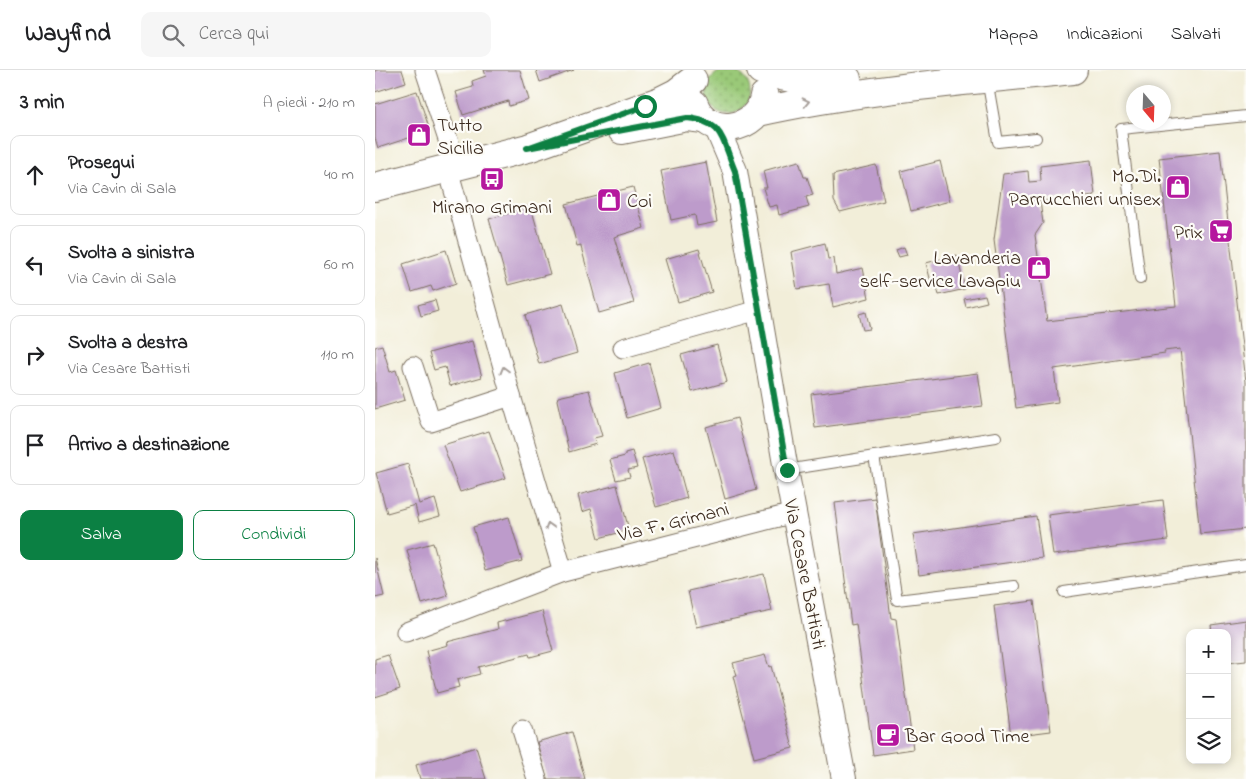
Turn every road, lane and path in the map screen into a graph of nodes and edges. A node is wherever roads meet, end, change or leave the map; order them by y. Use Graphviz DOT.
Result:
graph roads {
  1 [pos="425,70"];
  2 [pos="759,70"];
  3 [pos="1034,70"];
  4 [pos="1073,70"];
  5 [pos="696,73"];
  6 [pos="987,79"];
  7 [pos="1246,116"];
  8 [pos="753,117"];
  9 [pos="710,122"];
  10 [pos="1036,138"];
  11 [pos="527,148"];
  12 [pos="452,168"];
  13 [pos="735,171"];
  14 [pos="375,187"];
  15 [pos="1140,279"];
  16 [pos="758,310"];
  17 [pos="623,348"];
  18 [pos="413,366"];
  19 [pos="511,396"];
  20 [pos="997,437"];
  21 [pos="873,456"];
  22 [pos="787,470"];
  23 [pos="794,514"];
  24 [pos="1246,565"];
  25 [pos="563,572"];
  26 [pos="1014,586"];
  27 [pos="1064,592"];
  28 [pos="407,632"];
  29 [pos="522,730"];
  30 [pos="537,779"];
  31 [pos="844,779"];
  1 -- 12 [label="street"];
  2 -- 3 [label="main road"];
  2 -- 8 [label="main road"];
  4 -- 6 [label="main road"];
  5 -- 9 [label="main road"];
  5 -- 11 [label="main road"];
  8 -- 6 [label="main road, one-way"];
  6 -- 10 [label="lane"];
  7 -- 15 [label="lane"];
  8 -- 9 [label="main road"];
  8 -- 13 [label="street, Via Cesare Battisti"];
  9 -- 11 [label="main road"];
  9 -- 13 [label="street, Via Cesare Battisti"];
  11 -- 12 [label="main road"];
  12 -- 14 [label="main road"];
  19 -- 12 [label="street, one-way"];
  13 -- 16 [label="street, Via Cesare Battisti"];
  16 -- 17 [label="street"];
  16 -- 22 [label="street, Via Cesare Battisti"];
  18 -- 19 [label="street"];
  25 -- 19 [label="street, one-way"];
  20 -- 21 [label="lane"];
  21 -- 22 [label="lane"];
  21 -- 26 [label="lane"];
  22 -- 23 [label="street, Via Cesare Battisti"];
  23 -- 25 [label="street, Via F. Grimani"];
  23 -- 31 [label="street, Via Cesare Battisti"];
  24 -- 27 [label="lane"];
  25 -- 28 [label="street, Via F. Grimani"];
  29 -- 30 [label="street"];
}
